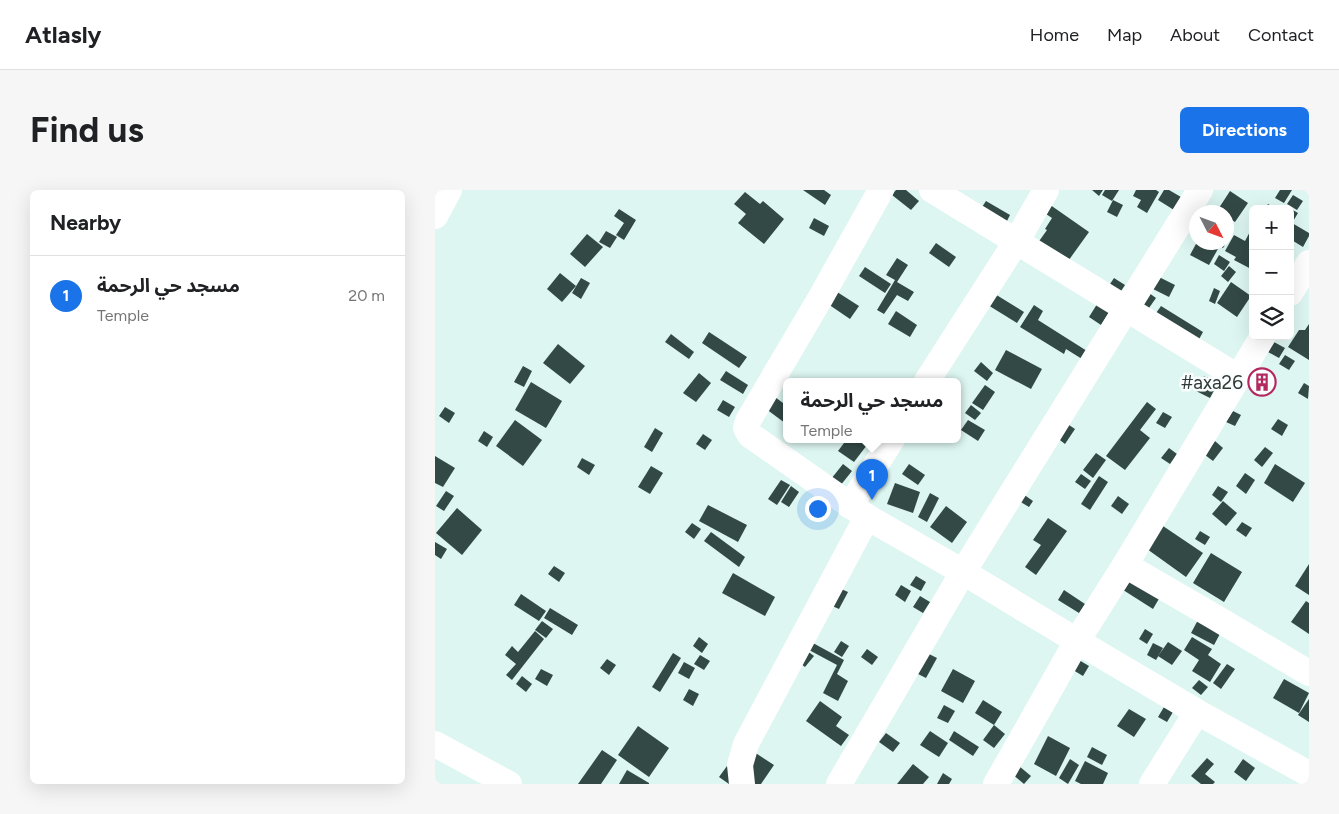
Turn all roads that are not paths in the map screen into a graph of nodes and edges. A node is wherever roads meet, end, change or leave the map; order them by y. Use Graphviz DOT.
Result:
graph roads {
  1 [pos="449,190"];
  2 [pos="881,190"];
  3 [pos="932,190"];
  4 [pos="1046,190"];
  5 [pos="1200,190"];
  6 [pos="435,216"];
  7 [pos="1016,242"];
  8 [pos="1309,263"];
  9 [pos="1294,287"];
  10 [pos="1126,309"];
  11 [pos="1261,340"];
  12 [pos="1238,377"];
  13 [pos="929,378"];
  14 [pos="889,443"];
  15 [pos="859,511"];
  16 [pos="1125,565"];
  17 [pos="963,572"];
  18 [pos="1077,641"];
  19 [pos="1309,673"];
  20 [pos="1197,712"];
  21 [pos="435,744"];
  22 [pos="1296,775"];
  23 [pos="509,784"];
  24 [pos="742,784"];
  25 [pos="839,784"];
  26 [pos="995,784"];
  27 [pos="1152,784"];
  1 -- 6 [label="street"];
  2 -- 15 [label="street"];
  3 -- 7 [label="street"];
  4 -- 7 [label="street"];
  5 -- 10 [label="street"];
  7 -- 10 [label="street"];
  7 -- 13 [label="street"];
  8 -- 9 [label="street"];
  10 -- 12 [label="street"];
  10 -- 17 [label="street"];
  11 -- 12 [label="street"];
  12 -- 16 [label="street"];
  14 -- 15 [label="street"];
  15 -- 17 [label="street"];
  15 -- 24 [label="street"];
  16 -- 18 [label="street"];
  16 -- 19 [label="street"];
  17 -- 18 [label="street"];
  17 -- 25 [label="street"];
  18 -- 20 [label="street"];
  18 -- 26 [label="street"];
  20 -- 22 [label="street"];
  20 -- 27 [label="street"];
  21 -- 23 [label="street"];
}
